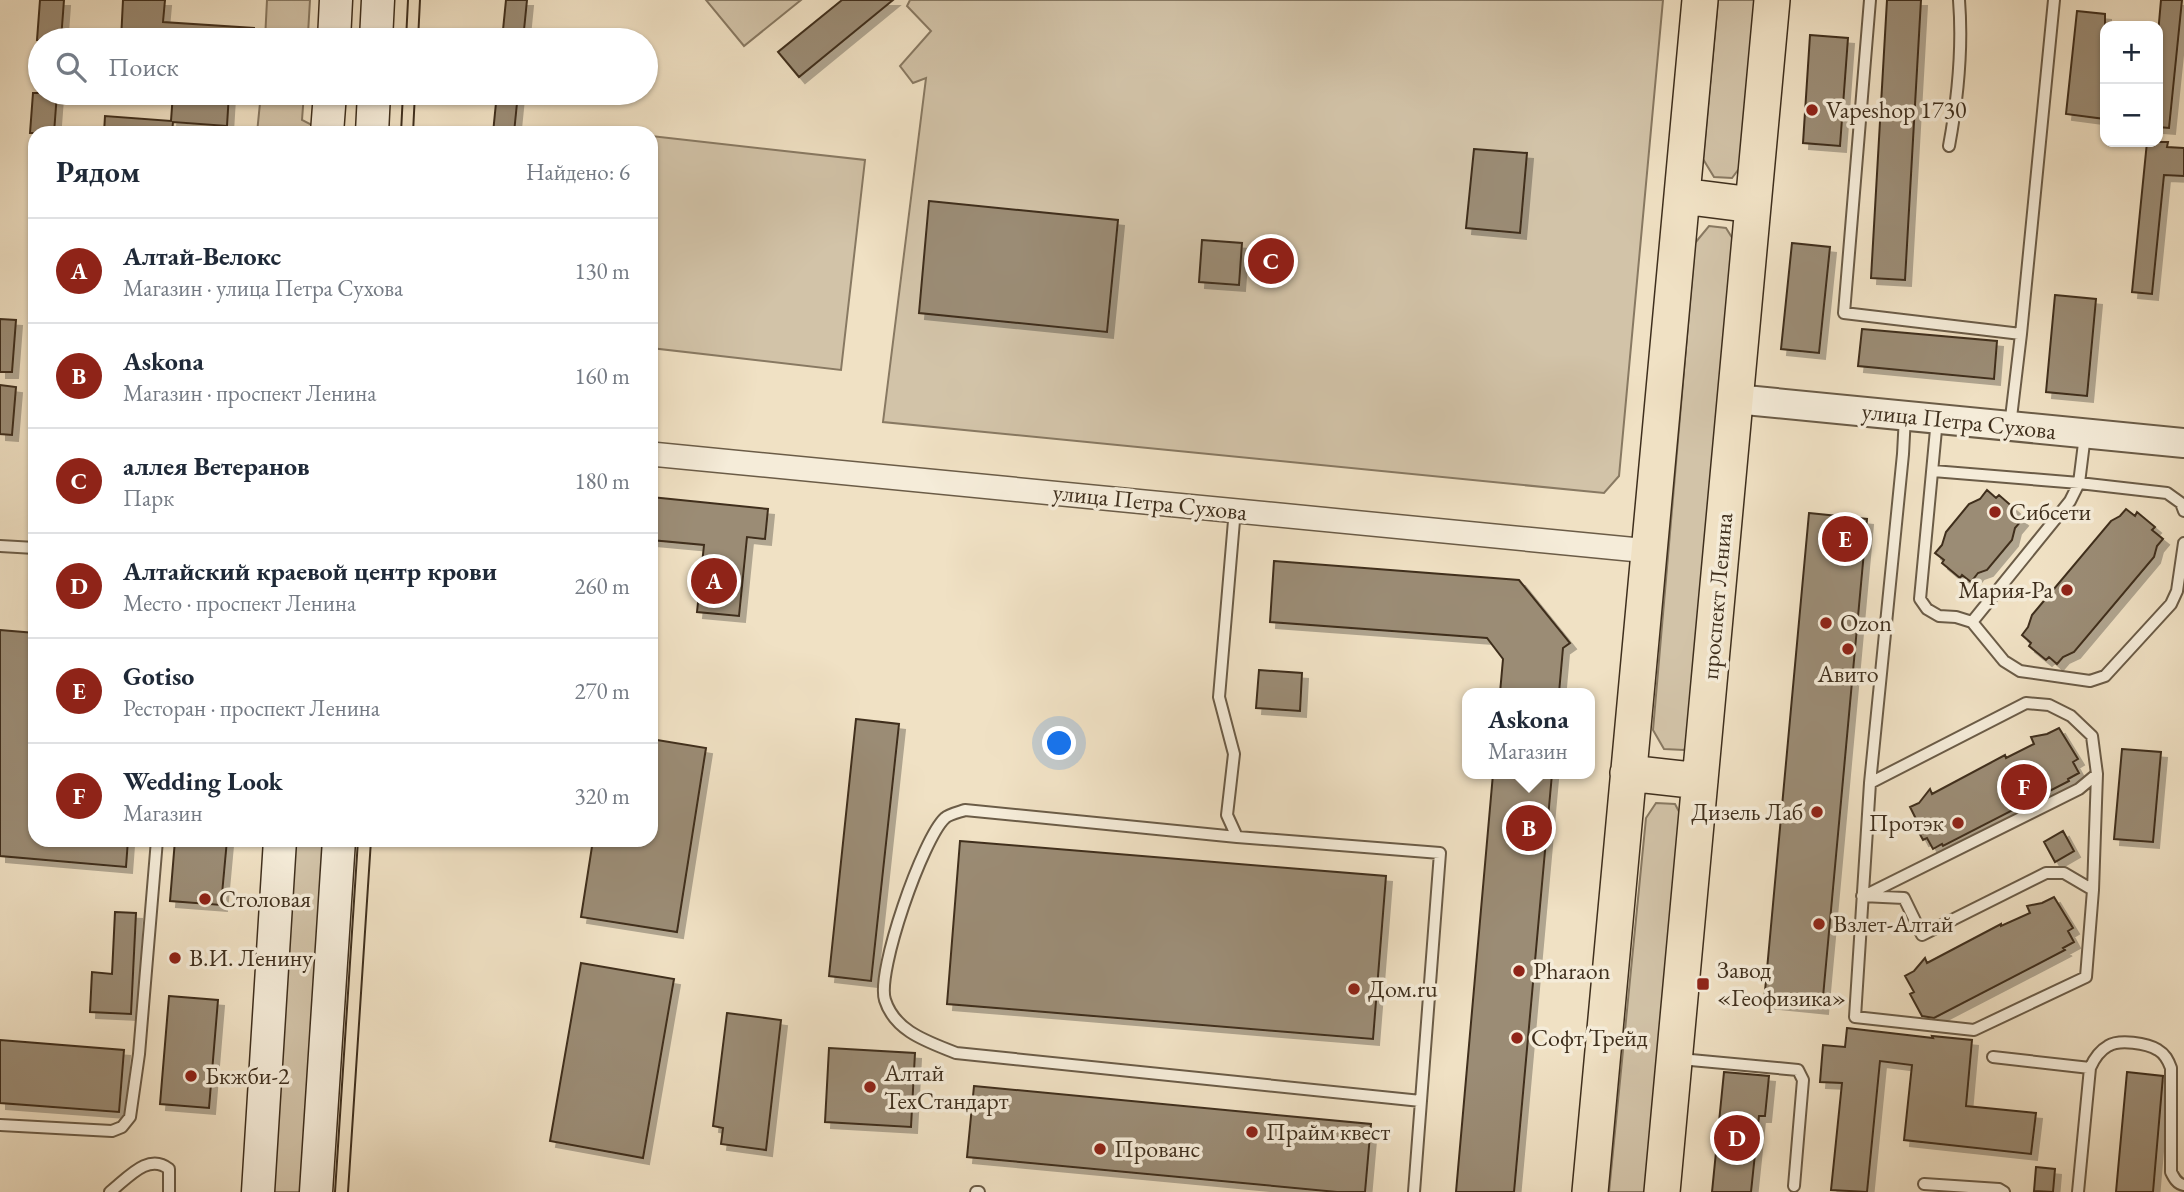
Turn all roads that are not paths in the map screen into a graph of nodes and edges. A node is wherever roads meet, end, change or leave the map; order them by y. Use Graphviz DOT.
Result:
graph roads {
  1 [pos="336,0"];
  2 [pos="377,0"];
  3 [pos="1700,0"];
  4 [pos="1772,0"];
  5 [pos="1870,0"];
  6 [pos="1959,0"];
  7 [pos="2054,0"];
  8 [pos="335,28"];
  9 [pos="376,28"];
  10 [pos="329,105"];
  11 [pos="373,105"];
  12 [pos="328,126"];
  13 [pos="372,126"];
  14 [pos="1949,146"];
  15 [pos="1682,196"];
  16 [pos="1753,205"];
  17 [pos="2021,334"];
  18 [pos="1735,399"];
  19 [pos="1905,416"];
  20 [pos="1937,419"];
  21 [pos="2010,426"];
  22 [pos="2085,433"];
  23 [pos="2184,443"];
  24 [pos="658,455"];
  25 [pos="1933,471"];
  26 [pos="2079,483"];
  27 [pos="1235,509"];
  28 [pos="2184,511"];
  29 [pos="2184,543"];
  30 [pos="0,546"];
  31 [pos="28,548"];
  32 [pos="1649,551"];
  33 [pos="1972,622"];
  34 [pos="1628,773"];
  35 [pos="2097,774"];
  36 [pos="1700,781"];
  37 [pos="1870,783"];
  38 [pos="1237,836"];
  39 [pos="156,847"];
  40 [pos="280,847"];
  41 [pos="340,847"];
  42 [pos="2093,890"];
  43 [pos="1862,896"];
  44 [pos="1993,1057"];
  45 [pos="1674,1059"];
  46 [pos="2090,1068"];
  47 [pos="1421,1101"];
  48 [pos="0,1125"];
  49 [pos="1924,1184"];
  50 [pos="2184,1185"];
  51 [pos="1794,1186"];
  52 [pos="110,1192"];
  53 [pos="169,1192"];
  54 [pos="258,1192"];
  55 [pos="316,1192"];
  56 [pos="1414,1192"];
  57 [pos="1590,1192"];
  58 [pos="1662,1192"];
  59 [pos="2004,1192"];
  60 [pos="2078,1192"];
  1 -- 8 [label="main road"];
  2 -- 9 [label="main road"];
  3 -- 15 [label="main road"];
  4 -- 16 [label="main road, проспект Ленина"];
  5 -- 17 [label="lane"];
  6 -- 14 [label="lane"];
  7 -- 17 [label="lane"];
  10 -- 12 [label="main road"];
  11 -- 13 [label="main road"];
  15 -- 16 [label="main road"];
  15 -- 32 [label="main road"];
  16 -- 18 [label="main road, проспект Ленина"];
  17 -- 21 [label="lane"];
  18 -- 19 [label="street, улица Петра Сухова"];
  18 -- 36 [label="main road, проспект Ленина"];
  19 -- 20 [label="street, улица Петра Сухова"];
  19 -- 37 [label="lane"];
  20 -- 21 [label="street, улица Петра Сухова"];
  20 -- 25 [label="lane"];
  21 -- 22 [label="street, улица Петра Сухова"];
  22 -- 23 [label="street, улица Петра Сухова"];
  22 -- 26 [label="lane"];
  24 -- 27 [label="street, улица Петра Сухова"];
  25 -- 26 [label="lane"];
  25 -- 33 [label="lane"];
  26 -- 28 [label="lane"];
  26 -- 33 [label="lane"];
  27 -- 32 [label="street, улица Петра Сухова"];
  27 -- 38 [label="lane"];
  29 -- 33 [label="lane"];
  30 -- 31 [label="lane"];
  32 -- 34 [label="main road"];
  34 -- 36 [label="main road"];
  34 -- 57 [label="main road"];
  35 -- 37 [label="lane"];
  35 -- 42 [label="lane"];
  35 -- 43 [label="lane"];
  36 -- 45 [label="main road, проспект Ленина"];
  37 -- 43 [label="lane"];
  38 -- 47 [label="lane"];
  38 -- 47 [label="lane"];
  39 -- 48 [label="lane"];
  40 -- 54 [label="main road"];
  41 -- 55 [label="main road"];
  42 -- 43 [label="lane"];
  42 -- 43 [label="lane"];
  44 -- 46 [label="lane"];
  45 -- 51 [label="lane"];
  45 -- 58 [label="main road, проспект Ленина"];
  46 -- 50 [label="lane"];
  46 -- 60 [label="lane"];
  47 -- 56 [label="lane"];
  49 -- 59 [label="lane"];
  52 -- 53 [label="lane"];
}
